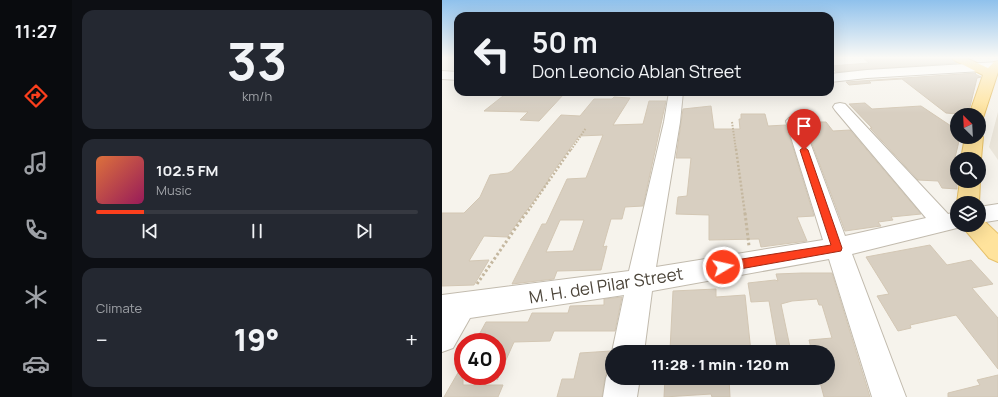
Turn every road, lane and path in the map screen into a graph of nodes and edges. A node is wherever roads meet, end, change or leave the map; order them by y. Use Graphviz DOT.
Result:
graph roads {
  1 [pos="992,77"];
  2 [pos="675,96"];
  3 [pos="840,107"];
  4 [pos="980,108"];
  5 [pos="794,121"];
  6 [pos="732,122"];
  7 [pos="586,128"];
  8 [pos="998,212"];
  9 [pos="986,214"];
  10 [pos="950,222"];
  11 [pos="980,232"];
  12 [pos="837,248"];
  13 [pos="998,251"];
  14 [pos="751,263"];
  15 [pos="640,281"];
  16 [pos="452,308"];
  17 [pos="442,337"];
  18 [pos="629,345"];
  19 [pos="622,385"];
  20 [pos="620,397"];
  21 [pos="889,397"];
  1 -- 4 [label="main road"];
  2 -- 15 [label="street"];
  3 -- 10 [label="street"];
  5 -- 12 [label="street"];
  6 -- 14 [label="path"];
  7 -- 16 [label="path"];
  8 -- 9 [label="street"];
  10 -- 12 [label="street, M. H. del Pilar Street"];
  11 -- 13 [label="main road"];
  12 -- 14 [label="street, M. H. del Pilar Street"];
  12 -- 21 [label="street"];
  14 -- 15 [label="street, M. H. del Pilar Street"];
  15 -- 16 [label="street, M. H. del Pilar Street"];
  15 -- 18 [label="street"];
  16 -- 17 [label="street"];
  19 -- 20 [label="street"];
}
